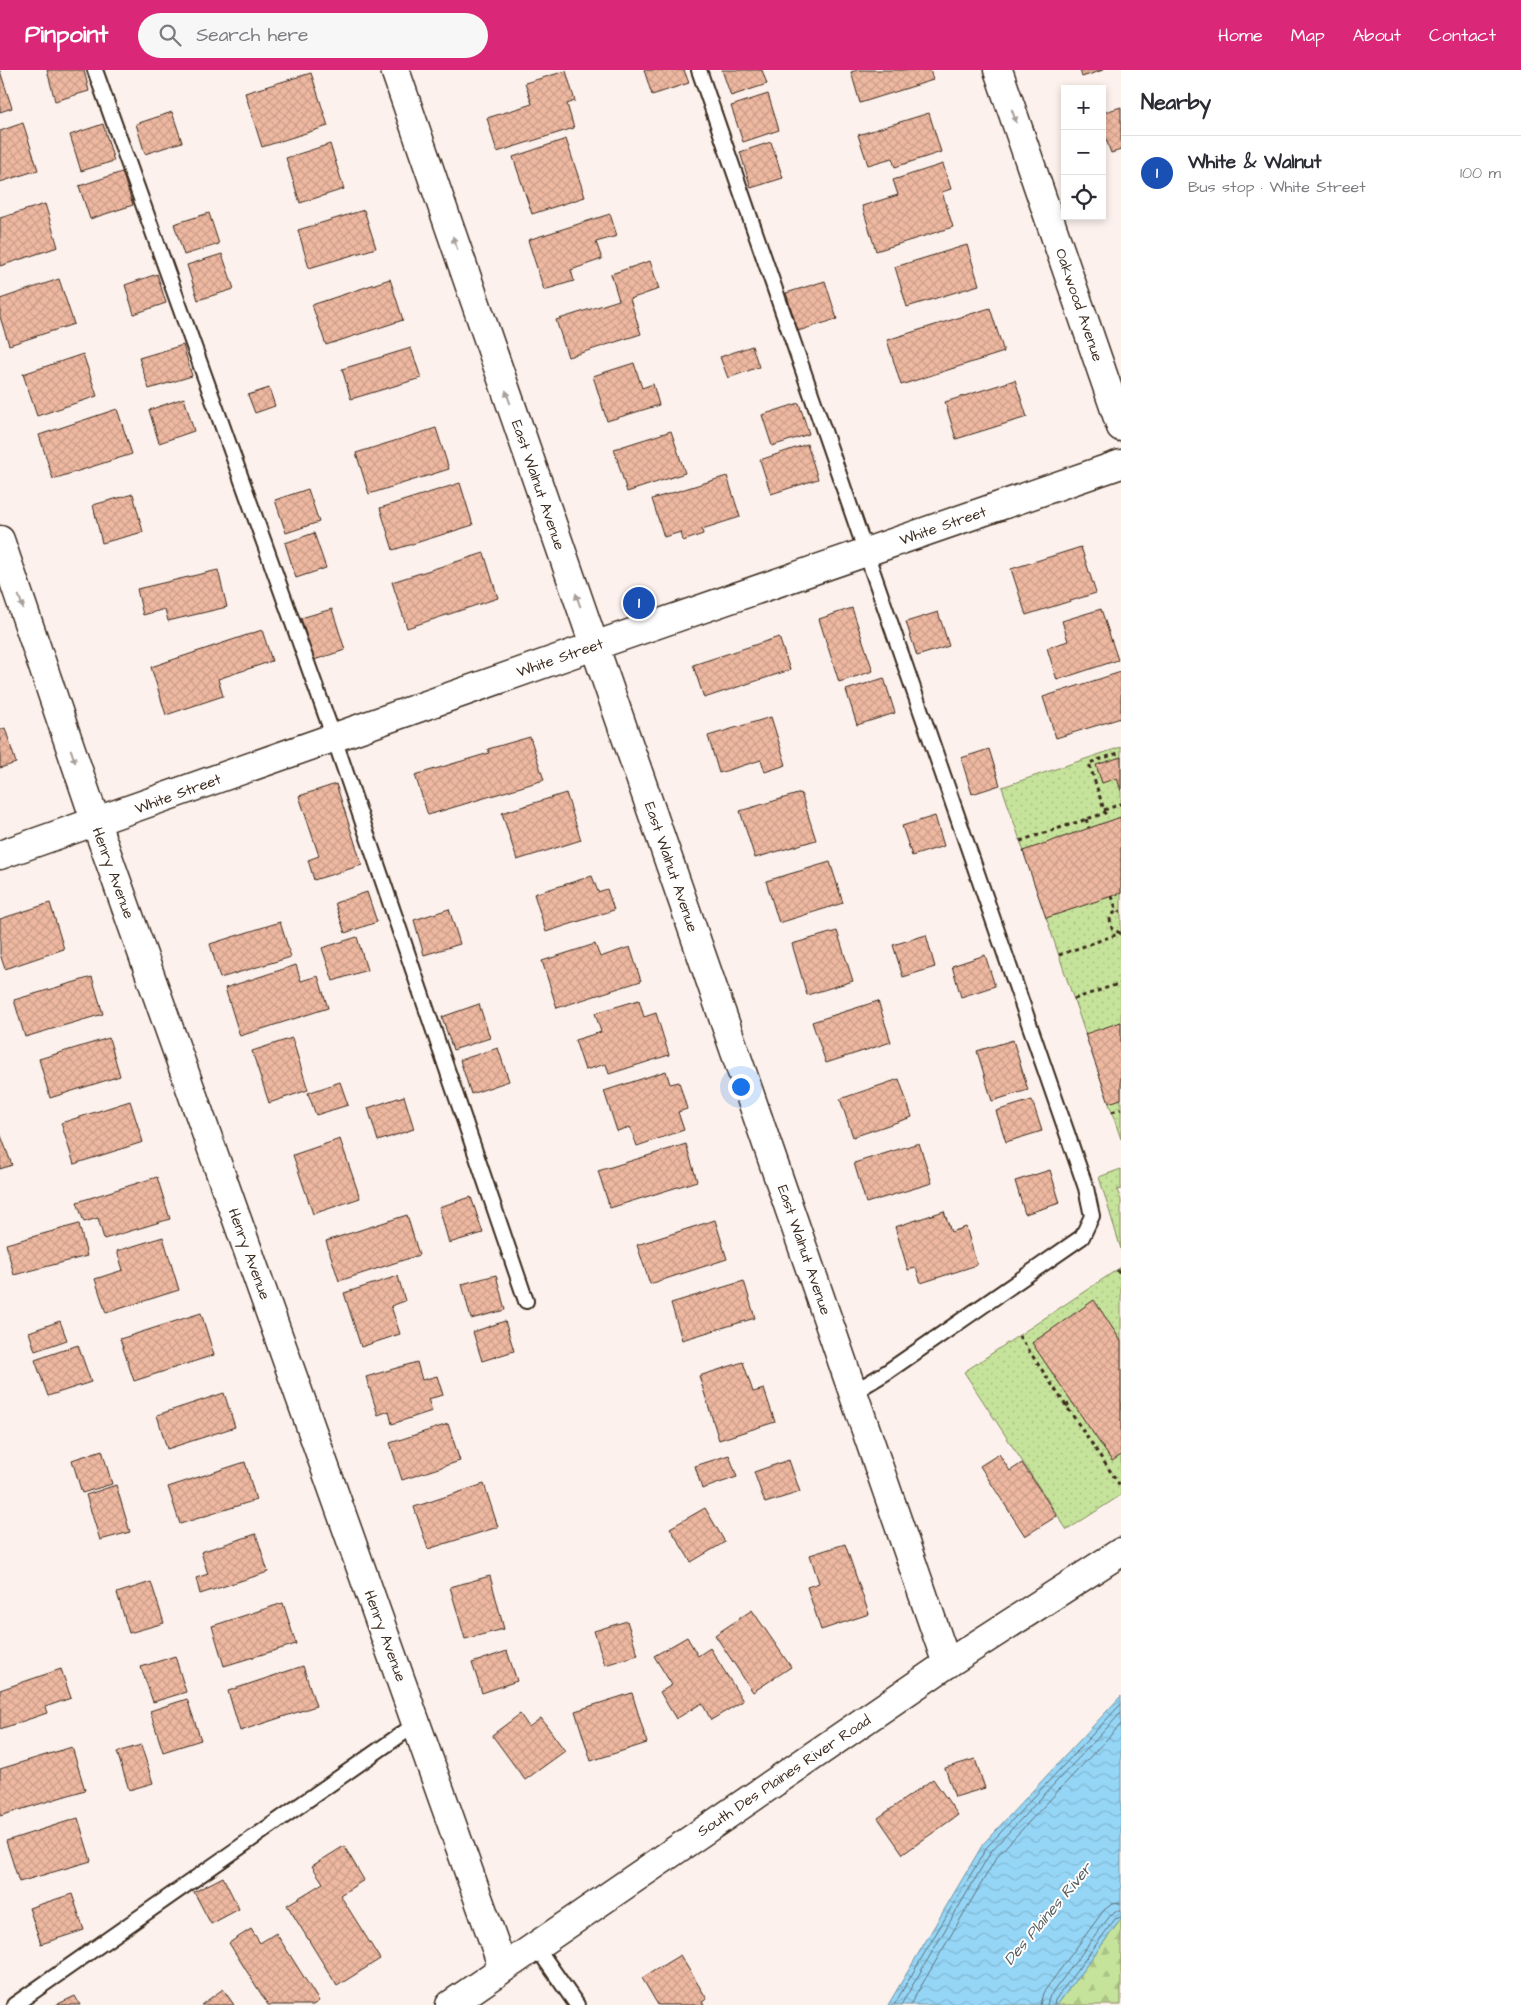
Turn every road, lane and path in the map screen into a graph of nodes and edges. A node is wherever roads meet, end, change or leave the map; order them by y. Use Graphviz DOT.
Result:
graph roads {
  1 [pos="95,70"];
  2 [pos="395,70"];
  3 [pos="699,70"];
  4 [pos="998,70"];
  5 [pos="1121,428"];
  6 [pos="1121,464"];
  7 [pos="0,540"];
  8 [pos="865,552"];
  9 [pos="594,646"];
  10 [pos="334,738"];
  11 [pos="1121,752"];
  12 [pos="1121,804"];
  13 [pos="1104,810"];
  14 [pos="1086,819"];
  15 [pos="96,823"];
  16 [pos="1089,828"];
  17 [pos="1020,841"];
  18 [pos="0,855"];
  19 [pos="1112,896"];
  20 [pos="1119,911"];
  21 [pos="1121,933"];
  22 [pos="1059,955"];
  23 [pos="1121,983"];
  24 [pos="1074,999"];
  25 [pos="1121,1109"];
  26 [pos="1112,1112"];
  27 [pos="1117,1270"];
  28 [pos="1121,1276"];
  29 [pos="526,1301"];
  30 [pos="1019,1336"];
  31 [pos="854,1392"];
  32 [pos="1072,1402"];
  33 [pos="1066,1406"];
  34 [pos="1121,1487"];
  35 [pos="1121,1552"];
  36 [pos="947,1664"];
  37 [pos="416,1724"];
  38 [pos="536,1945"];
  39 [pos="502,1968"];
  40 [pos="14,2005"];
  41 [pos="450,2005"];
  42 [pos="576,2005"];
  1 -- 10 [label="lane"];
  9 -- 2 [label="street, East Walnut Avenue, one-way"];
  3 -- 8 [label="lane"];
  4 -- 5 [label="street, Oakwood Avenue, one-way"];
  6 -- 8 [label="street, White Street"];
  7 -- 15 [label="street, Henry Avenue, one-way"];
  8 -- 9 [label="street, White Street"];
  8 -- 31 [label="lane"];
  9 -- 10 [label="street, White Street"];
  9 -- 31 [label="street, East Walnut Avenue"];
  10 -- 15 [label="street, White Street"];
  10 -- 29 [label="lane"];
  11 -- 13 [label="path"];
  12 -- 13 [label="path"];
  13 -- 14 [label="path"];
  14 -- 16 [label="path"];
  14 -- 17 [label="path"];
  15 -- 18 [label="street, White Street"];
  15 -- 37 [label="street, Henry Avenue"];
  19 -- 20 [label="path"];
  20 -- 21 [label="path"];
  21 -- 22 [label="path"];
  23 -- 24 [label="path"];
  25 -- 26 [label="path"];
  27 -- 28 [label="path"];
  30 -- 33 [label="path"];
  31 -- 36 [label="street, East Walnut Avenue"];
  32 -- 33 [label="path"];
  33 -- 34 [label="path"];
  35 -- 36 [label="street, South Des Plaines River Road"];
  36 -- 38 [label="street, South Des Plaines River Road"];
  37 -- 39 [label="street, Henry Avenue"];
  37 -- 40 [label="lane"];
  38 -- 39 [label="street, South Des Plaines River Road"];
  38 -- 42 [label="lane"];
  39 -- 41 [label="street, South Des Plaines River Road"];
}
